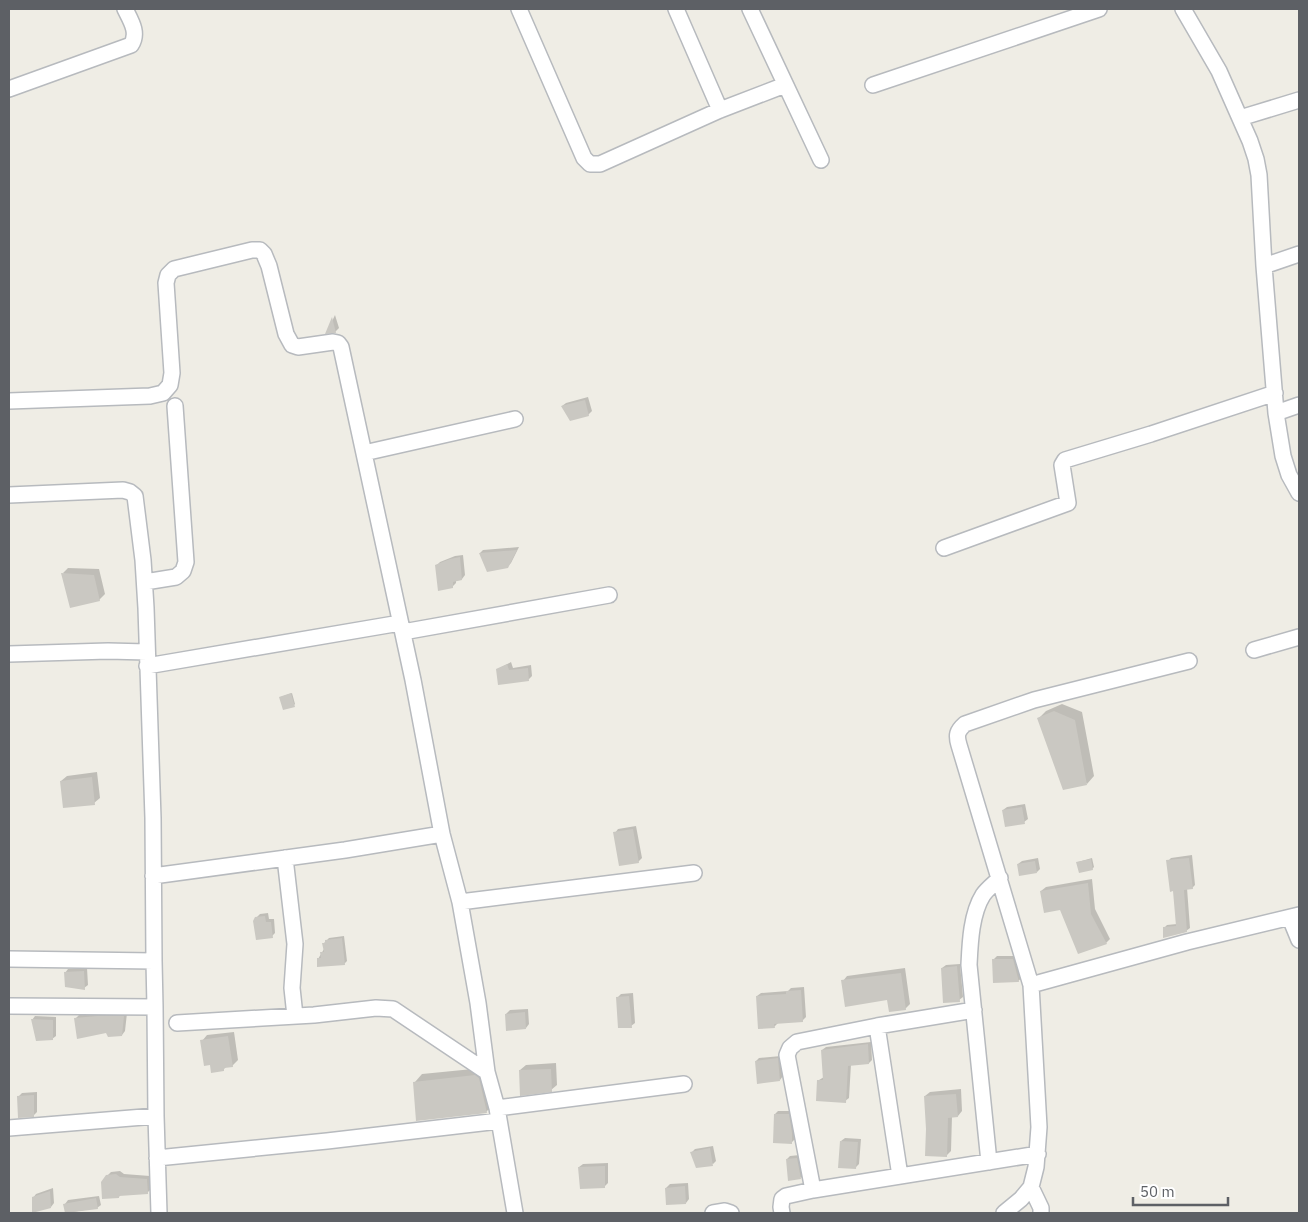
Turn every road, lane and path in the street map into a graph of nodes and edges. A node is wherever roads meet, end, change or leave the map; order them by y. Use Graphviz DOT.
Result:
graph roads {
  1 [pos="125,9"];
  2 [pos="519,9"];
  3 [pos="676,9"];
  4 [pos="750,9"];
  5 [pos="1099,9"];
  6 [pos="1183,9"];
  7 [pos="785,85"];
  8 [pos="872,85"];
  9 [pos="9,89"];
  10 [pos="1299,100"];
  11 [pos="720,110"];
  12 [pos="1240,118"];
  13 [pos="820,160"];
  14 [pos="1299,254"];
  15 [pos="1264,266"];
  16 [pos="1275,392"];
  17 [pos="9,401"];
  18 [pos="1299,405"];
  19 [pos="175,406"];
  20 [pos="1276,413"];
  21 [pos="515,419"];
  22 [pos="364,453"];
  23 [pos="1299,493"];
  24 [pos="9,495"];
  25 [pos="944,548"];
  26 [pos="144,582"];
  27 [pos="610,595"];
  28 [pos="402,627"];
  29 [pos="1299,638"];
  30 [pos="1254,650"];
  31 [pos="9,654"];
  32 [pos="147,659"];
  33 [pos="1189,661"];
  34 [pos="442,834"];
  35 [pos="285,858"];
  36 [pos="694,873"];
  37 [pos="154,876"];
  38 [pos="1000,878"];
  39 [pos="460,902"];
  40 [pos="1294,917"];
  41 [pos="1299,940"];
  42 [pos="9,959"];
  43 [pos="154,962"];
  44 [pos="1031,985"];
  45 [pos="9,1006"];
  46 [pos="155,1007"];
  47 [pos="974,1010"];
  48 [pos="295,1016"];
  49 [pos="177,1023"];
  50 [pos="877,1026"];
  51 [pos="488,1072"];
  52 [pos="684,1084"];
  53 [pos="498,1115"];
  54 [pos="156,1116"];
  55 [pos="9,1128"];
  56 [pos="1038,1154"];
  57 [pos="157,1158"];
  58 [pos="988,1162"];
  59 [pos="900,1176"];
  60 [pos="1031,1187"];
  61 [pos="813,1190"];
  62 [pos="159,1213"];
  63 [pos="515,1213"];
  64 [pos="713,1213"];
  65 [pos="731,1213"];
  66 [pos="782,1213"];
  67 [pos="1004,1213"];
  68 [pos="1041,1213"];
  1 -- 9 [label="street"];
  2 -- 11 [label="street"];
  3 -- 11 [label="street"];
  4 -- 7 [label="street"];
  5 -- 8 [label="street"];
  6 -- 12 [label="street"];
  7 -- 11 [label="street"];
  7 -- 13 [label="street"];
  10 -- 12 [label="street"];
  12 -- 15 [label="street"];
  14 -- 15 [label="street"];
  15 -- 16 [label="street"];
  16 -- 20 [label="street"];
  16 -- 25 [label="street"];
  17 -- 22 [label="street"];
  18 -- 20 [label="street"];
  19 -- 26 [label="street"];
  20 -- 23 [label="street"];
  21 -- 22 [label="street"];
  22 -- 28 [label="street"];
  24 -- 26 [label="street"];
  26 -- 32 [label="street"];
  27 -- 28 [label="street"];
  28 -- 32 [label="street"];
  28 -- 34 [label="street"];
  29 -- 30 [label="street"];
  31 -- 32 [label="street"];
  32 -- 37 [label="street"];
  33 -- 38 [label="street"];
  34 -- 35 [label="street"];
  34 -- 39 [label="street"];
  35 -- 37 [label="street"];
  35 -- 48 [label="street"];
  36 -- 39 [label="street"];
  37 -- 43 [label="street"];
  38 -- 44 [label="street"];
  38 -- 47 [label="street"];
  39 -- 51 [label="street"];
  40 -- 41 [label="street"];
  40 -- 44 [label="street"];
  42 -- 43 [label="street"];
  43 -- 46 [label="street"];
  44 -- 56 [label="street"];
  45 -- 46 [label="street"];
  46 -- 54 [label="street"];
  47 -- 50 [label="street"];
  47 -- 58 [label="street"];
  48 -- 49 [label="street"];
  48 -- 51 [label="street"];
  50 -- 59 [label="street"];
  50 -- 61 [label="street"];
  51 -- 53 [label="street"];
  52 -- 53 [label="street"];
  53 -- 57 [label="street"];
  53 -- 63 [label="street"];
  54 -- 55 [label="street"];
  54 -- 57 [label="street"];
  56 -- 58 [label="street"];
  56 -- 60 [label="street"];
  57 -- 62 [label="street"];
  58 -- 59 [label="street"];
  59 -- 61 [label="street"];
  60 -- 67 [label="street"];
  60 -- 68 [label="street"];
  61 -- 66 [label="street"];
  64 -- 65 [label="street"];
}
